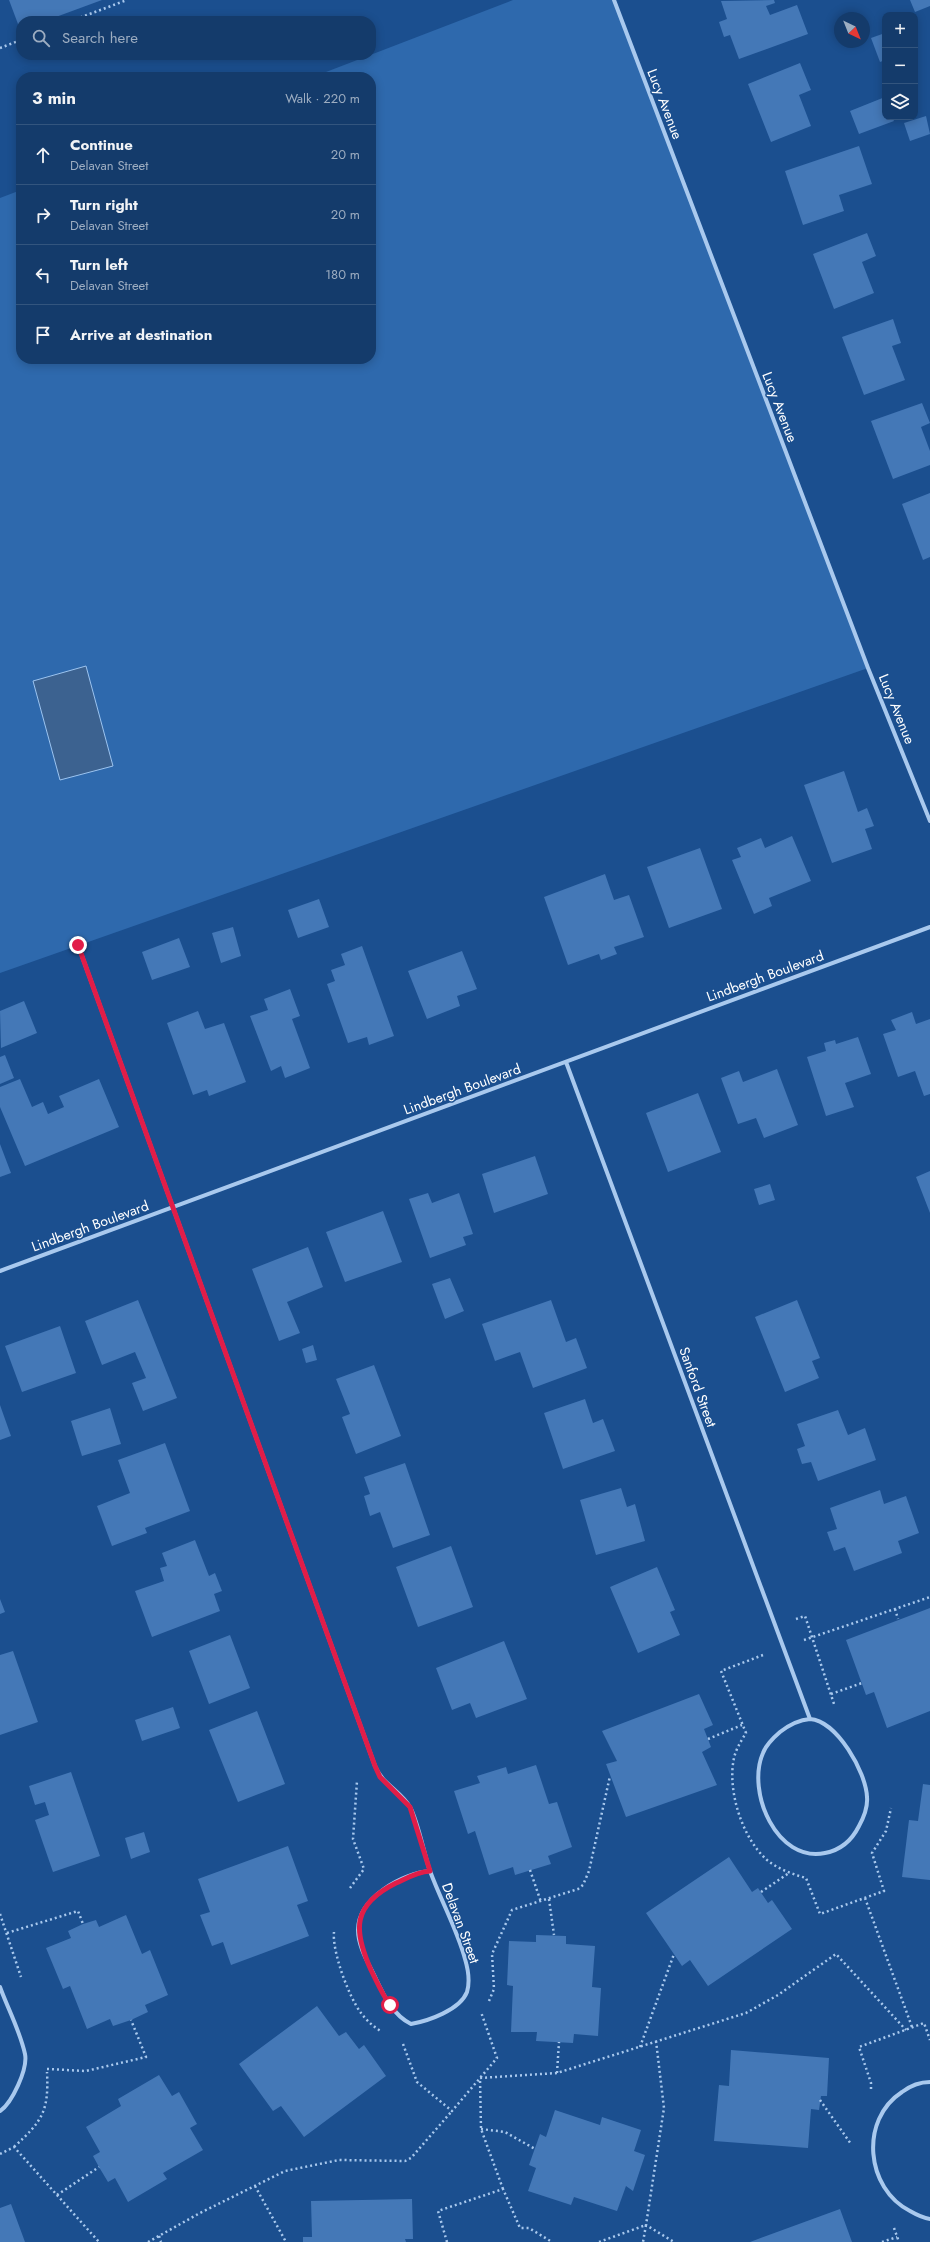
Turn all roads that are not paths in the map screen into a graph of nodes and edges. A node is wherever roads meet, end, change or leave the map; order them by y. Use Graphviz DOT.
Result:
graph roads {
  1 [pos="614,0"];
  2 [pos="930,821"];
  3 [pos="930,926"];
  4 [pos="78,945"];
  5 [pos="566,1062"];
  6 [pos="172,1207"];
  7 [pos="0,1270"];
  8 [pos="810,1719"];
  9 [pos="430,1871"];
  10 [pos="0,1987"];
  11 [pos="930,2082"];
  12 [pos="0,2111"];
  13 [pos="930,2219"];
  1 -- 2 [label="street, Lucy Avenue"];
  3 -- 5 [label="street, Lindbergh Boulevard"];
  4 -- 6 [label="street, Delavan Street"];
  5 -- 6 [label="street, Lindbergh Boulevard"];
  5 -- 8 [label="street, Sanford Street"];
  6 -- 7 [label="street, Lindbergh Boulevard"];
  6 -- 9 [label="street, Delavan Street"];
  8 -- 8 [label="street"];
  9 -- 9 [label="street, Delavan Street"];
  10 -- 12 [label="street"];
  11 -- 13 [label="street"];
}
